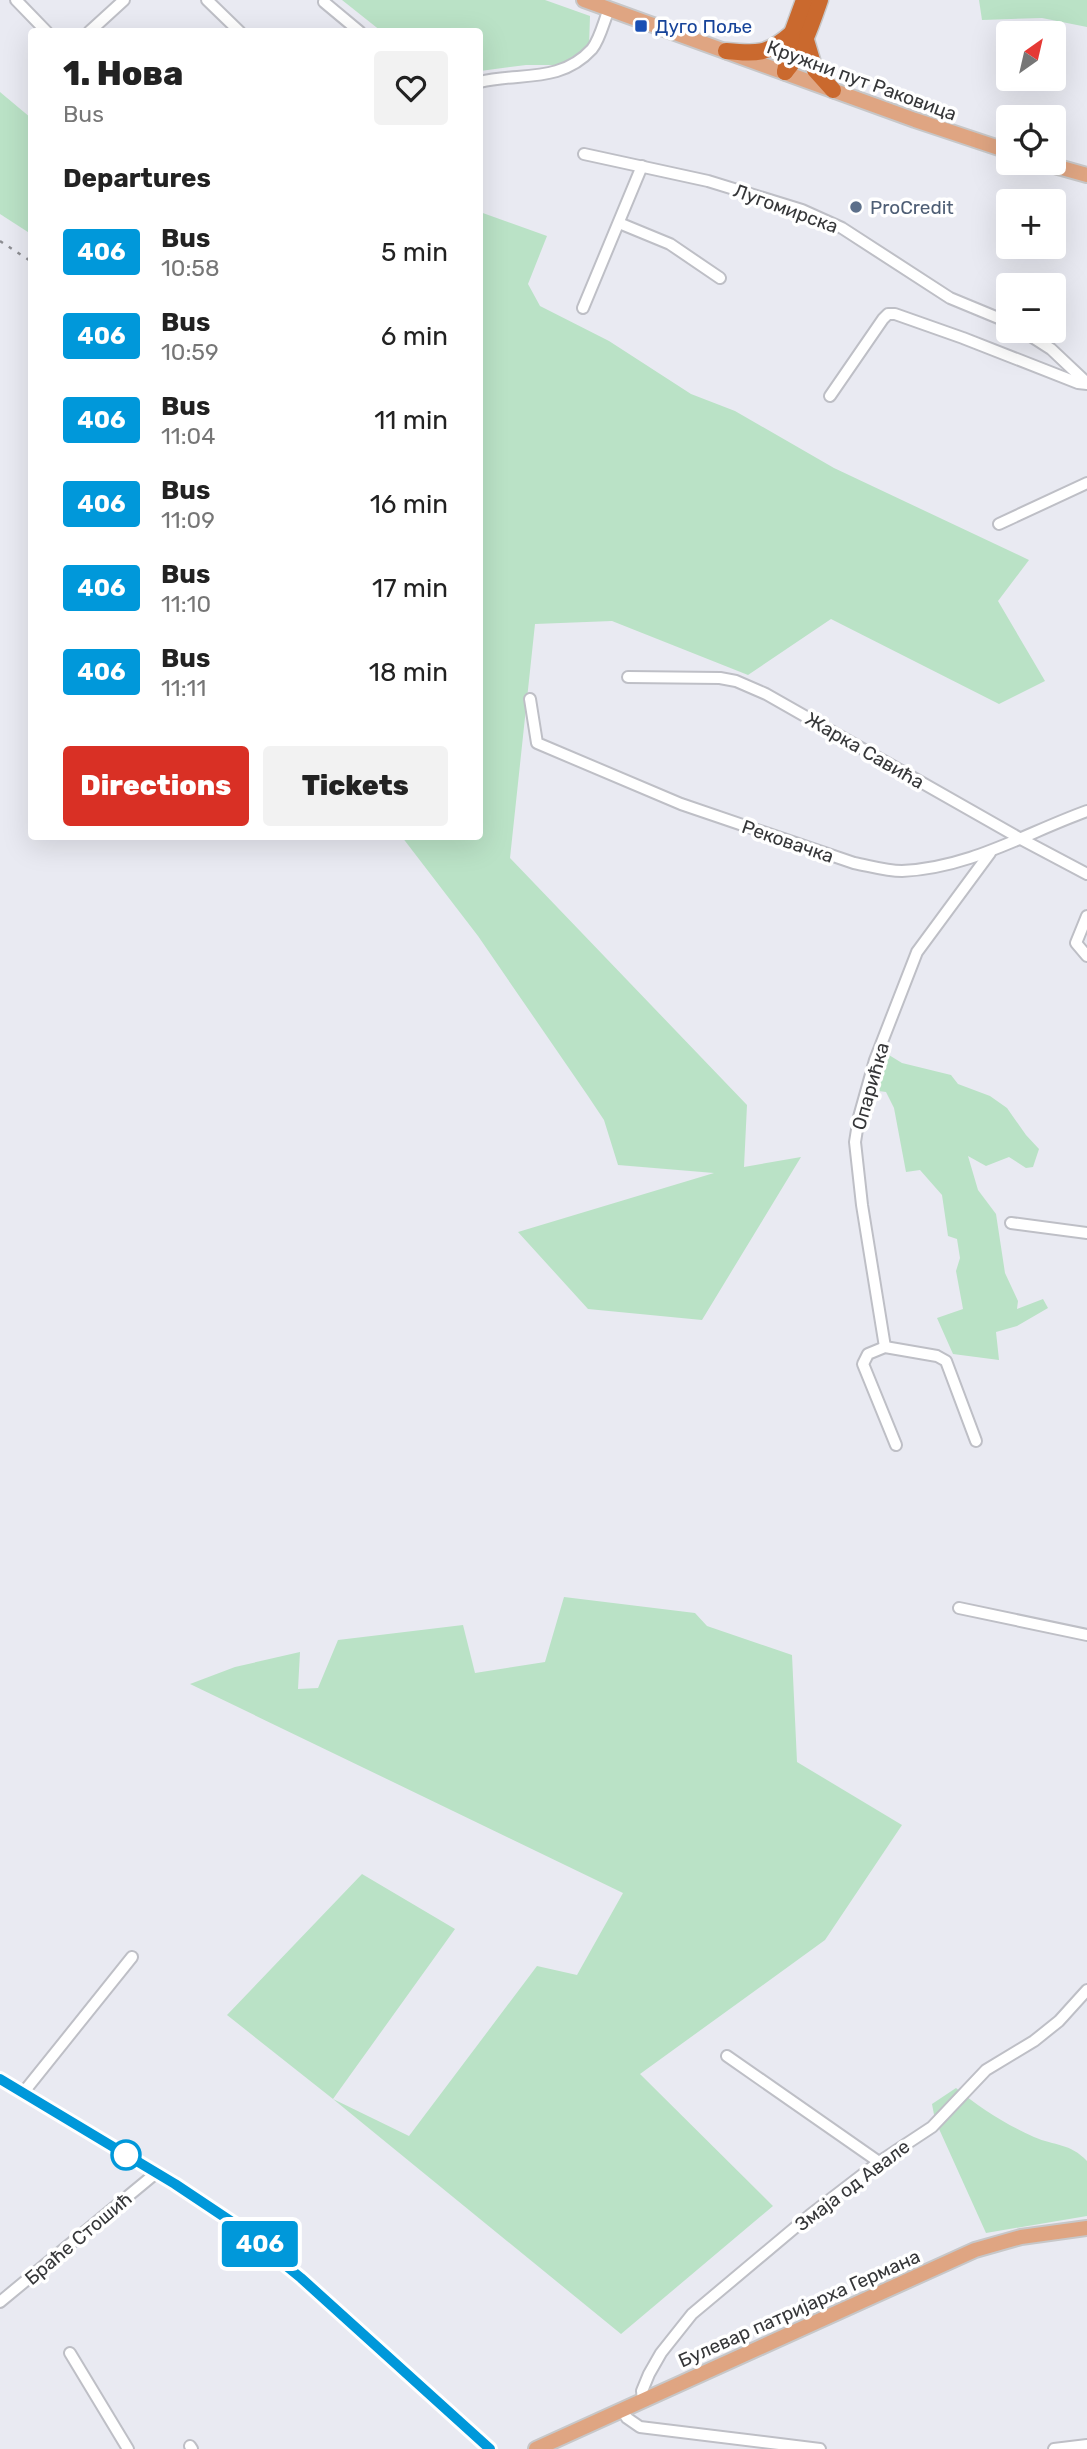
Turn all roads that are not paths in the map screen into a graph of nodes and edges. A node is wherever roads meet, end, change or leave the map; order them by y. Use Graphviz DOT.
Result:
graph roads {
  1 [pos="16,0"];
  2 [pos="124,0"];
  3 [pos="207,0"];
  4 [pos="584,0"];
  5 [pos="804,0"];
  6 [pos="820,0"];
  7 [pos="324,2"];
  8 [pos="609,9"];
  9 [pos="43,28"];
  10 [pos="93,28"];
  11 [pos="236,28"];
  12 [pos="355,28"];
  13 [pos="799,37"];
  14 [pos="726,51"];
  15 [pos="785,72"];
  16 [pos="483,82"];
  17 [pos="833,90"];
  18 [pos="996,147"];
  19 [pos="584,154"];
  20 [pos="642,166"];
  21 [pos="1066,169"];
  22 [pos="1087,175"];
  23 [pos="619,223"];
  24 [pos="720,278"];
  25 [pos="583,308"];
  26 [pos="996,317"];
  27 [pos="1042,343"];
  28 [pos="1087,383"];
  29 [pos="830,396"];
  30 [pos="1087,483"];
  31 [pos="999,524"];
  32 [pos="628,677"];
  33 [pos="530,699"];
  34 [pos="1087,811"];
  35 [pos="1021,839"];
  36 [pos="990,853"];
  37 [pos="1087,874"];
  38 [pos="1087,916"];
  39 [pos="1087,956"];
  40 [pos="1011,1223"];
  41 [pos="1087,1233"];
  42 [pos="886,1347"];
  43 [pos="976,1441"];
  44 [pos="895,1445"];
  45 [pos="959,1608"];
  46 [pos="1087,1635"];
  47 [pos="132,1957"];
  48 [pos="1087,1990"];
  49 [pos="727,2056"];
  50 [pos="0,2080"];
  51 [pos="23,2093"];
  52 [pos="879,2162"];
  53 [pos="156,2173"];
  54 [pos="1087,2228"];
  55 [pos="0,2302"];
  56 [pos="70,2353"];
  57 [pos="643,2400"];
  58 [pos="622,2410"];
  59 [pos="1087,2445"];
  60 [pos="128,2449"];
  61 [pos="490,2449"];
  62 [pos="536,2449"];
  63 [pos="820,2449"];
  64 [pos="1054,2449"];
  1 -- 9 [label="street"];
  2 -- 10 [label="street"];
  3 -- 11 [label="street"];
  4 -- 8 [label="main road, Кружни пут Раковица"];
  5 -- 13 [label="highway"];
  6 -- 13 [label="highway"];
  7 -- 12 [label="street"];
  8 -- 14 [label="main road, Кружни пут Раковица"];
  8 -- 16 [label="street"];
  13 -- 14 [label="highway"];
  13 -- 15 [label="highway"];
  13 -- 17 [label="highway"];
  14 -- 15 [label="main road, Кружни пут Раковица"];
  15 -- 17 [label="main road, Кружни пут Раковица"];
  17 -- 18 [label="main road, Кружни пут Раковица"];
  19 -- 20 [label="street, Лугомирска"];
  20 -- 23 [label="street"];
  20 -- 26 [label="street, Лугомирска"];
  21 -- 22 [label="main road"];
  23 -- 24 [label="street"];
  23 -- 25 [label="street"];
  27 -- 28 [label="street"];
  28 -- 29 [label="street"];
  30 -- 31 [label="street"];
  32 -- 35 [label="street, Жарка Савића"];
  33 -- 36 [label="street, Рековачка"];
  34 -- 35 [label="street, Рековачка"];
  35 -- 36 [label="street, Рековачка"];
  35 -- 37 [label="street, Жарка Савића"];
  36 -- 42 [label="street, Опарићка"];
  38 -- 39 [label="street"];
  40 -- 41 [label="street"];
  42 -- 43 [label="street"];
  42 -- 44 [label="street"];
  45 -- 46 [label="street"];
  47 -- 51 [label="street"];
  48 -- 52 [label="street, Змаја од Авале"];
  49 -- 52 [label="street"];
  50 -- 51 [label="street"];
  51 -- 53 [label="street"];
  52 -- 57 [label="street, Змаја од Авале"];
  53 -- 55 [label="street, Браће Стошић"];
  53 -- 61 [label="street"];
  54 -- 57 [label="main road, Булевар патријарха Германа"];
  56 -- 60 [label="street"];
  57 -- 58 [label="main road, Булевар патријарха Германа"];
  58 -- 62 [label="main road, Булевар патријарха Германа"];
  58 -- 63 [label="street"];
  59 -- 64 [label="street"];
}
